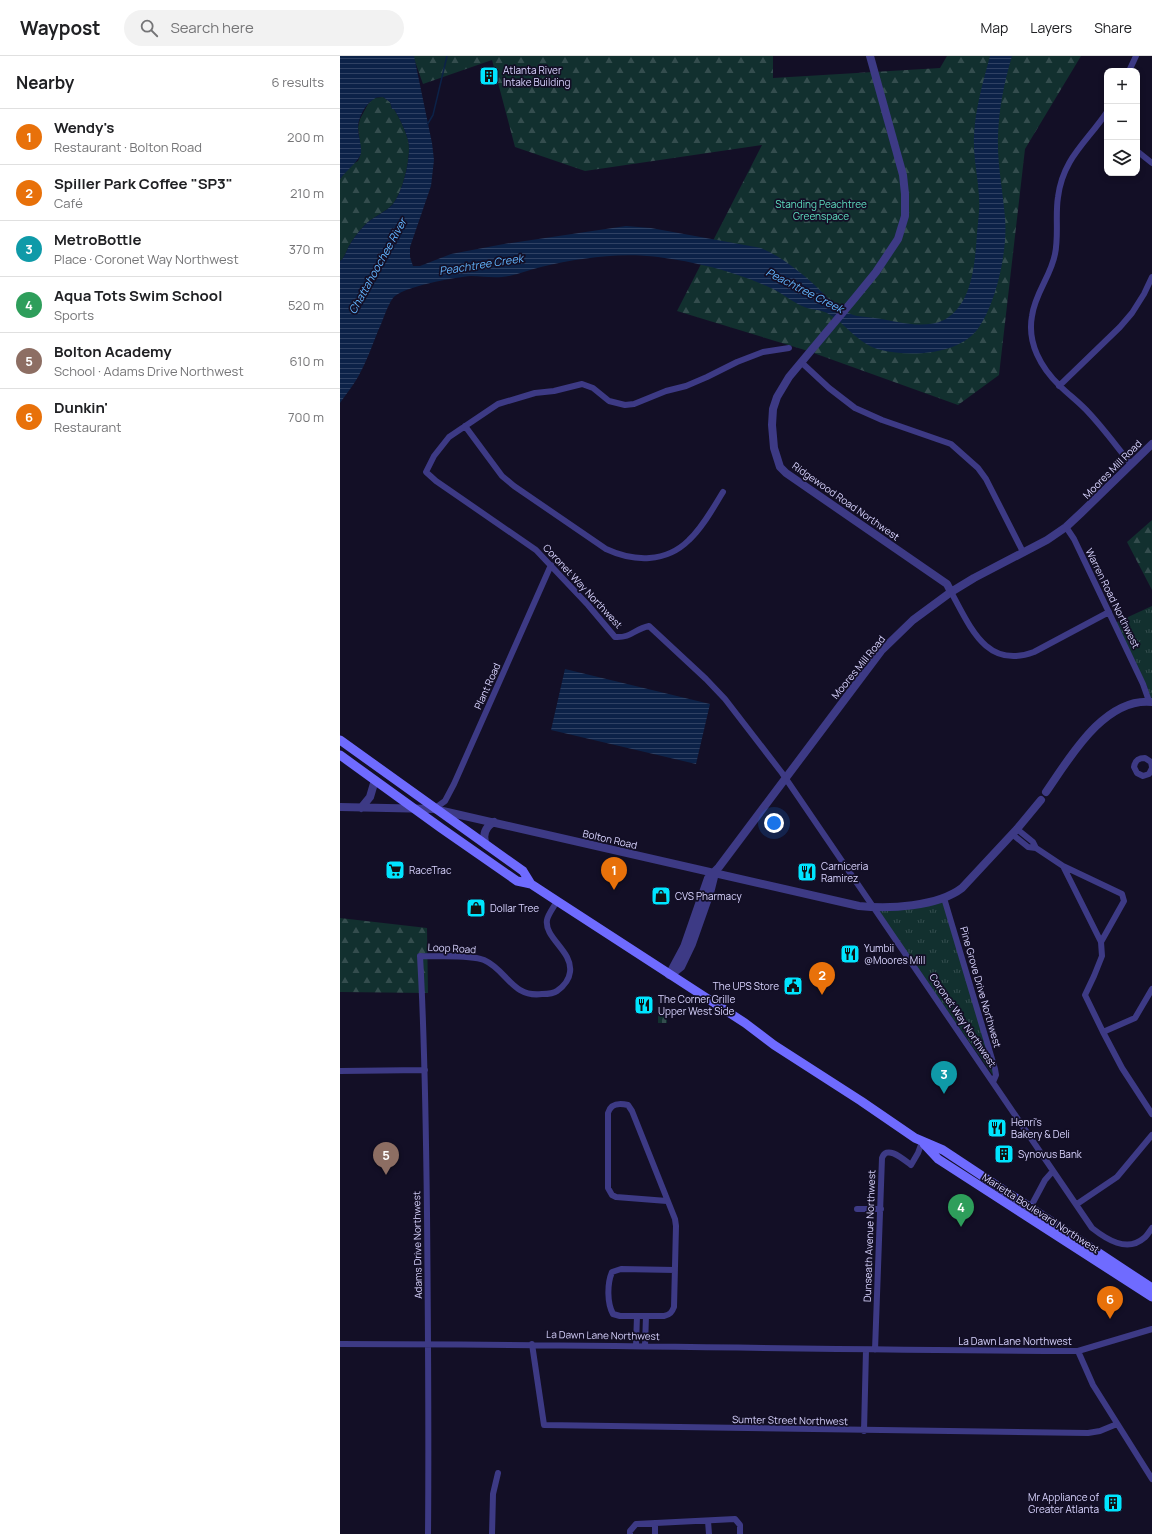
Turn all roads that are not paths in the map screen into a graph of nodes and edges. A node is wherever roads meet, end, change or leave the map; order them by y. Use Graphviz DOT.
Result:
graph roads {
  1 [pos="870,56"];
  2 [pos="1136,56"];
  3 [pos="1130,68"];
  4 [pos="1104,116"];
  5 [pos="1101,120"];
  6 [pos="1104,122"];
  7 [pos="1140,153"];
  8 [pos="1152,163"];
  9 [pos="1152,277"];
  10 [pos="789,348"];
  11 [pos="801,362"];
  12 [pos="1059,386"];
  13 [pos="465,426"];
  14 [pos="1152,444"];
  15 [pos="1132,464"];
  16 [pos="723,492"];
  17 [pos="1066,527"];
  18 [pos="1023,552"];
  19 [pos="551,566"];
  20 [pos="951,592"];
  21 [pos="1109,612"];
  22 [pos="1150,702"];
  23 [pos="340,740"];
  24 [pos="340,755"];
  25 [pos="786,778"];
  26 [pos="375,780"];
  27 [pos="1046,792"];
  28 [pos="1041,800"];
  29 [pos="340,807"];
  30 [pos="361,808"];
  31 [pos="416,809"];
  32 [pos="434,809"];
  33 [pos="494,822"];
  34 [pos="1014,832"];
  35 [pos="486,845"];
  36 [pos="1063,866"];
  37 [pos="715,873"];
  38 [pos="531,884"];
  39 [pos="944,898"];
  40 [pos="557,902"];
  41 [pos="874,907"];
  42 [pos="1101,942"];
  43 [pos="420,957"];
  44 [pos="669,976"];
  45 [pos="1152,989"];
  46 [pos="1103,1032"];
  47 [pos="425,1070"];
  48 [pos="340,1071"];
  49 [pos="993,1082"];
  50 [pos="1152,1114"];
  51 [pos="1152,1135"];
  52 [pos="922,1142"];
  53 [pos="1053,1170"];
  54 [pos="667,1201"];
  55 [pos="1077,1204"];
  56 [pos="857,1209"];
  57 [pos="881,1209"];
  58 [pos="1028,1212"];
  59 [pos="1152,1228"];
  60 [pos="675,1270"];
  61 [pos="1152,1288"];
  62 [pos="1152,1297"];
  63 [pos="637,1316"];
  64 [pos="646,1316"];
  65 [pos="1152,1330"];
  66 [pos="340,1344"];
  67 [pos="428,1344"];
  68 [pos="532,1344"];
  69 [pos="636,1346"];
  70 [pos="645,1346"];
  71 [pos="866,1350"];
  72 [pos="875,1350"];
  73 [pos="1078,1351"];
  74 [pos="1117,1424"];
  75 [pos="864,1431"];
  76 [pos="498,1473"];
  77 [pos="1152,1479"];
  78 [pos="708,1521"];
  79 [pos="654,1523"];
  80 [pos="428,1534"];
  81 [pos="492,1534"];
  82 [pos="630,1534"];
  83 [pos="655,1534"];
  84 [pos="709,1534"];
  85 [pos="740,1534"];
  1 -- 11 [label="street, Ridgewood Road Northwest"];
  2 -- 3 [label="street"];
  4 -- 5 [label="street"];
  5 -- 6 [label="street"];
  5 -- 12 [label="street"];
  7 -- 8 [label="street"];
  9 -- 12 [label="street"];
  10 -- 13 [label="street, Coronet Way Northwest"];
  11 -- 18 [label="street"];
  11 -- 20 [label="street, Ridgewood Road Northwest"];
  12 -- 15 [label="street"];
  13 -- 16 [label="street"];
  13 -- 19 [label="street, Coronet Way Northwest"];
  14 -- 15 [label="street, Moores Mill Road"];
  15 -- 17 [label="street, Moores Mill Road"];
  17 -- 18 [label="street, Moores Mill Road"];
  17 -- 21 [label="street, Warren Road Northwest"];
  18 -- 20 [label="street, Moores Mill Road"];
  19 -- 25 [label="street, Coronet Way Northwest"];
  19 -- 32 [label="street, Plant Road"];
  20 -- 21 [label="street, Ridgewood Road Northwest"];
  20 -- 25 [label="street, Moores Mill Road"];
  21 -- 22 [label="street, Warren Road Northwest"];
  22 -- 27 [label="street"];
  23 -- 32 [label="main road"];
  24 -- 26 [label="main road"];
  25 -- 37 [label="street, Moores Mill Road"];
  25 -- 41 [label="street, Coronet Way Northwest"];
  26 -- 30 [label="street"];
  26 -- 31 [label="main road"];
  28 -- 34 [label="street, Bolton Road"];
  29 -- 30 [label="street, Bolton Road"];
  30 -- 31 [label="street, Bolton Road"];
  31 -- 32 [label="street, Bolton Road"];
  31 -- 38 [label="main road"];
  32 -- 33 [label="street, Bolton Road"];
  32 -- 35 [label="main road"];
  33 -- 35 [label="street"];
  33 -- 37 [label="street, Bolton Road"];
  34 -- 36 [label="street"];
  34 -- 39 [label="street, Bolton Road"];
  35 -- 38 [label="main road"];
  36 -- 42 [label="street"];
  36 -- 42 [label="street"];
  37 -- 41 [label="street, Bolton Road"];
  37 -- 44 [label="street, Moores Mill Road"];
  38 -- 40 [label="main road"];
  39 -- 41 [label="street, Bolton Road"];
  39 -- 49 [label="street, Pine Grove Drive Northwest"];
  40 -- 43 [label="street, Loop Road"];
  40 -- 44 [label="main road"];
  41 -- 49 [label="street, Coronet Way Northwest"];
  42 -- 46 [label="street"];
  43 -- 47 [label="street, Adams Drive Northwest"];
  44 -- 52 [label="main road"];
  45 -- 46 [label="street"];
  46 -- 50 [label="street"];
  47 -- 48 [label="street"];
  47 -- 67 [label="street, Adams Drive Northwest"];
  49 -- 53 [label="street, Coronet Way Northwest"];
  51 -- 55 [label="street"];
  52 -- 57 [label="street, Dunseath Avenue Northwest"];
  52 -- 58 [label="main road"];
  53 -- 55 [label="street, Coronet Way Northwest"];
  53 -- 58 [label="street"];
  54 -- 54 [label="street"];
  54 -- 60 [label="street"];
  55 -- 59 [label="street, Coronet Way Northwest"];
  56 -- 57 [label="street"];
  57 -- 72 [label="street, Dunseath Avenue Northwest"];
  58 -- 61 [label="main road"];
  58 -- 62 [label="main road, Marietta Boulevard Northwest"];
  60 -- 63 [label="street"];
  60 -- 64 [label="street"];
  63 -- 64 [label="street"];
  63 -- 69 [label="street"];
  64 -- 70 [label="street"];
  65 -- 73 [label="street, La Dawn Lane Northwest"];
  66 -- 67 [label="street, La Dawn Lane Northwest"];
  67 -- 68 [label="street, La Dawn Lane Northwest"];
  67 -- 80 [label="street, Adams Drive Northwest"];
  68 -- 69 [label="street, La Dawn Lane Northwest"];
  68 -- 75 [label="street, Sumter Street Northwest"];
  69 -- 70 [label="street, La Dawn Lane Northwest"];
  70 -- 71 [label="street, La Dawn Lane Northwest"];
  71 -- 72 [label="street, La Dawn Lane Northwest"];
  71 -- 75 [label="street"];
  72 -- 73 [label="street, La Dawn Lane Northwest"];
  73 -- 74 [label="street"];
  74 -- 75 [label="street, Sumter Street Northwest"];
  74 -- 77 [label="street"];
  76 -- 81 [label="street"];
  78 -- 79 [label="street"];
  78 -- 84 [label="street"];
  78 -- 85 [label="street"];
  79 -- 82 [label="street"];
  79 -- 83 [label="street"];
}
